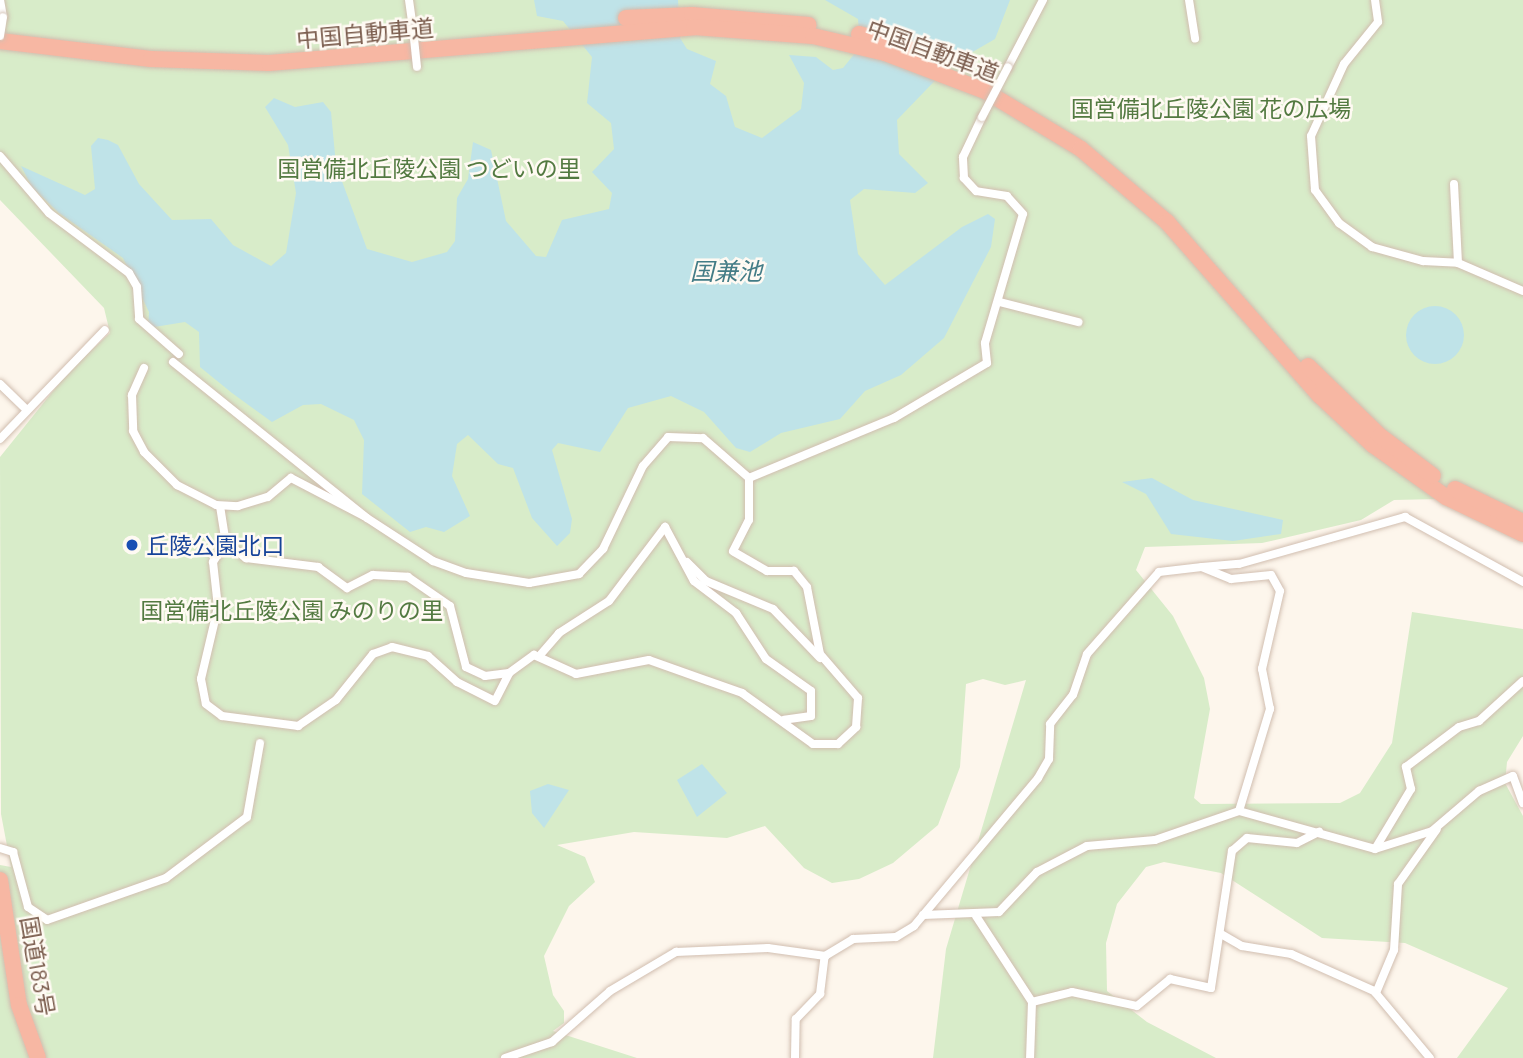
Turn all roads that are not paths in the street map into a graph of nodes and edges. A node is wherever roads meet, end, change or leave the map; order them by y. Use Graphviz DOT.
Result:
graph roads {
  1 [pos="1,0"];
  2 [pos="409,0"];
  3 [pos="1043,0"];
  4 [pos="1189,0"];
  5 [pos="1375,0"];
  6 [pos="2,24"];
  7 [pos="569,29"];
  8 [pos="0,36"];
  9 [pos="1195,39"];
  10 [pos="0,41"];
  11 [pos="417,67"];
  12 [pos="958,73"];
  13 [pos="0,156"];
  14 [pos="1454,184"];
  15 [pos="1458,263"];
  16 [pos="1523,291"];
  17 [pos="1000,302"];
  18 [pos="1078,322"];
  19 [pos="105,330"];
  20 [pos="179,354"];
  21 [pos="173,362"];
  22 [pos="144,368"];
  23 [pos="0,384"];
  24 [pos="26,409"];
  25 [pos="0,439"];
  26 [pos="749,478"];
  27 [pos="220,506"];
  28 [pos="367,518"];
  29 [pos="1523,522"];
  30 [pos="1523,534"];
  31 [pos="226,542"];
  32 [pos="683,556"];
  33 [pos="1202,567"];
  34 [pos="1523,582"];
  35 [pos="541,654"];
  36 [pos="823,660"];
  37 [pos="509,673"];
  38 [pos="1523,681"];
  39 [pos="780,718"];
  40 [pos="260,743"];
  41 [pos="1523,803"];
  42 [pos="1239,811"];
  43 [pos="1438,828"];
  44 [pos="1319,832"];
  45 [pos="1,847"];
  46 [pos="1375,849"];
  47 [pos="0,880"];
  48 [pos="923,915"];
  49 [pos="976,916"];
  50 [pos="1220,934"];
  51 [pos="0,945"];
  52 [pos="825,956"];
  53 [pos="1376,993"];
  54 [pos="1032,1002"];
  55 [pos="28,1058"];
  56 [pos="38,1058"];
  57 [pos="505,1058"];
  58 [pos="795,1058"];
  59 [pos="1030,1058"];
  60 [pos="1430,1058"];
  1 -- 6 [label="street"];
  2 -- 11 [label="street, bridge"];
  3 -- 17 [label="street, bridge"];
  4 -- 9 [label="street"];
  5 -- 15 [label="street"];
  6 -- 7 [label="highway, 中国自動車道"];
  6 -- 8 [label="street, bridge"];
  7 -- 10 [label="highway, 中国自動車道"];
  7 -- 12 [label="highway, 中国自動車道"];
  12 -- 29 [label="highway, 中国自動車道"];
  12 -- 30 [label="highway, 中国自動車道"];
  13 -- 20 [label="street"];
  14 -- 15 [label="street"];
  15 -- 16 [label="street"];
  17 -- 18 [label="street"];
  17 -- 26 [label="street"];
  19 -- 24 [label="street"];
  21 -- 28 [label="street"];
  22 -- 27 [label="street"];
  23 -- 24 [label="street"];
  24 -- 25 [label="street"];
  26 -- 28 [label="street"];
  26 -- 36 [label="street"];
  27 -- 28 [label="street"];
  27 -- 31 [label="street"];
  31 -- 37 [label="street"];
  31 -- 37 [label="street"];
  32 -- 35 [label="street"];
  32 -- 36 [label="street"];
  32 -- 39 [label="street"];
  33 -- 34 [label="street"];
  33 -- 42 [label="street"];
  33 -- 48 [label="street"];
  35 -- 37 [label="street"];
  35 -- 39 [label="street"];
  36 -- 39 [label="street"];
  38 -- 46 [label="street"];
  40 -- 45 [label="street"];
  41 -- 43 [label="street"];
  42 -- 44 [label="street"];
  42 -- 49 [label="street"];
  43 -- 46 [label="street"];
  43 -- 53 [label="street"];
  44 -- 46 [label="street"];
  44 -- 50 [label="street"];
  47 -- 56 [label="highway, 国道183号"];
  48 -- 49 [label="street"];
  48 -- 52 [label="street"];
  49 -- 54 [label="street"];
  50 -- 53 [label="street"];
  50 -- 54 [label="street"];
  51 -- 55 [label="highway, 国道183号"];
  52 -- 57 [label="street"];
  52 -- 58 [label="street"];
  53 -- 60 [label="street"];
  54 -- 59 [label="street"];
}
